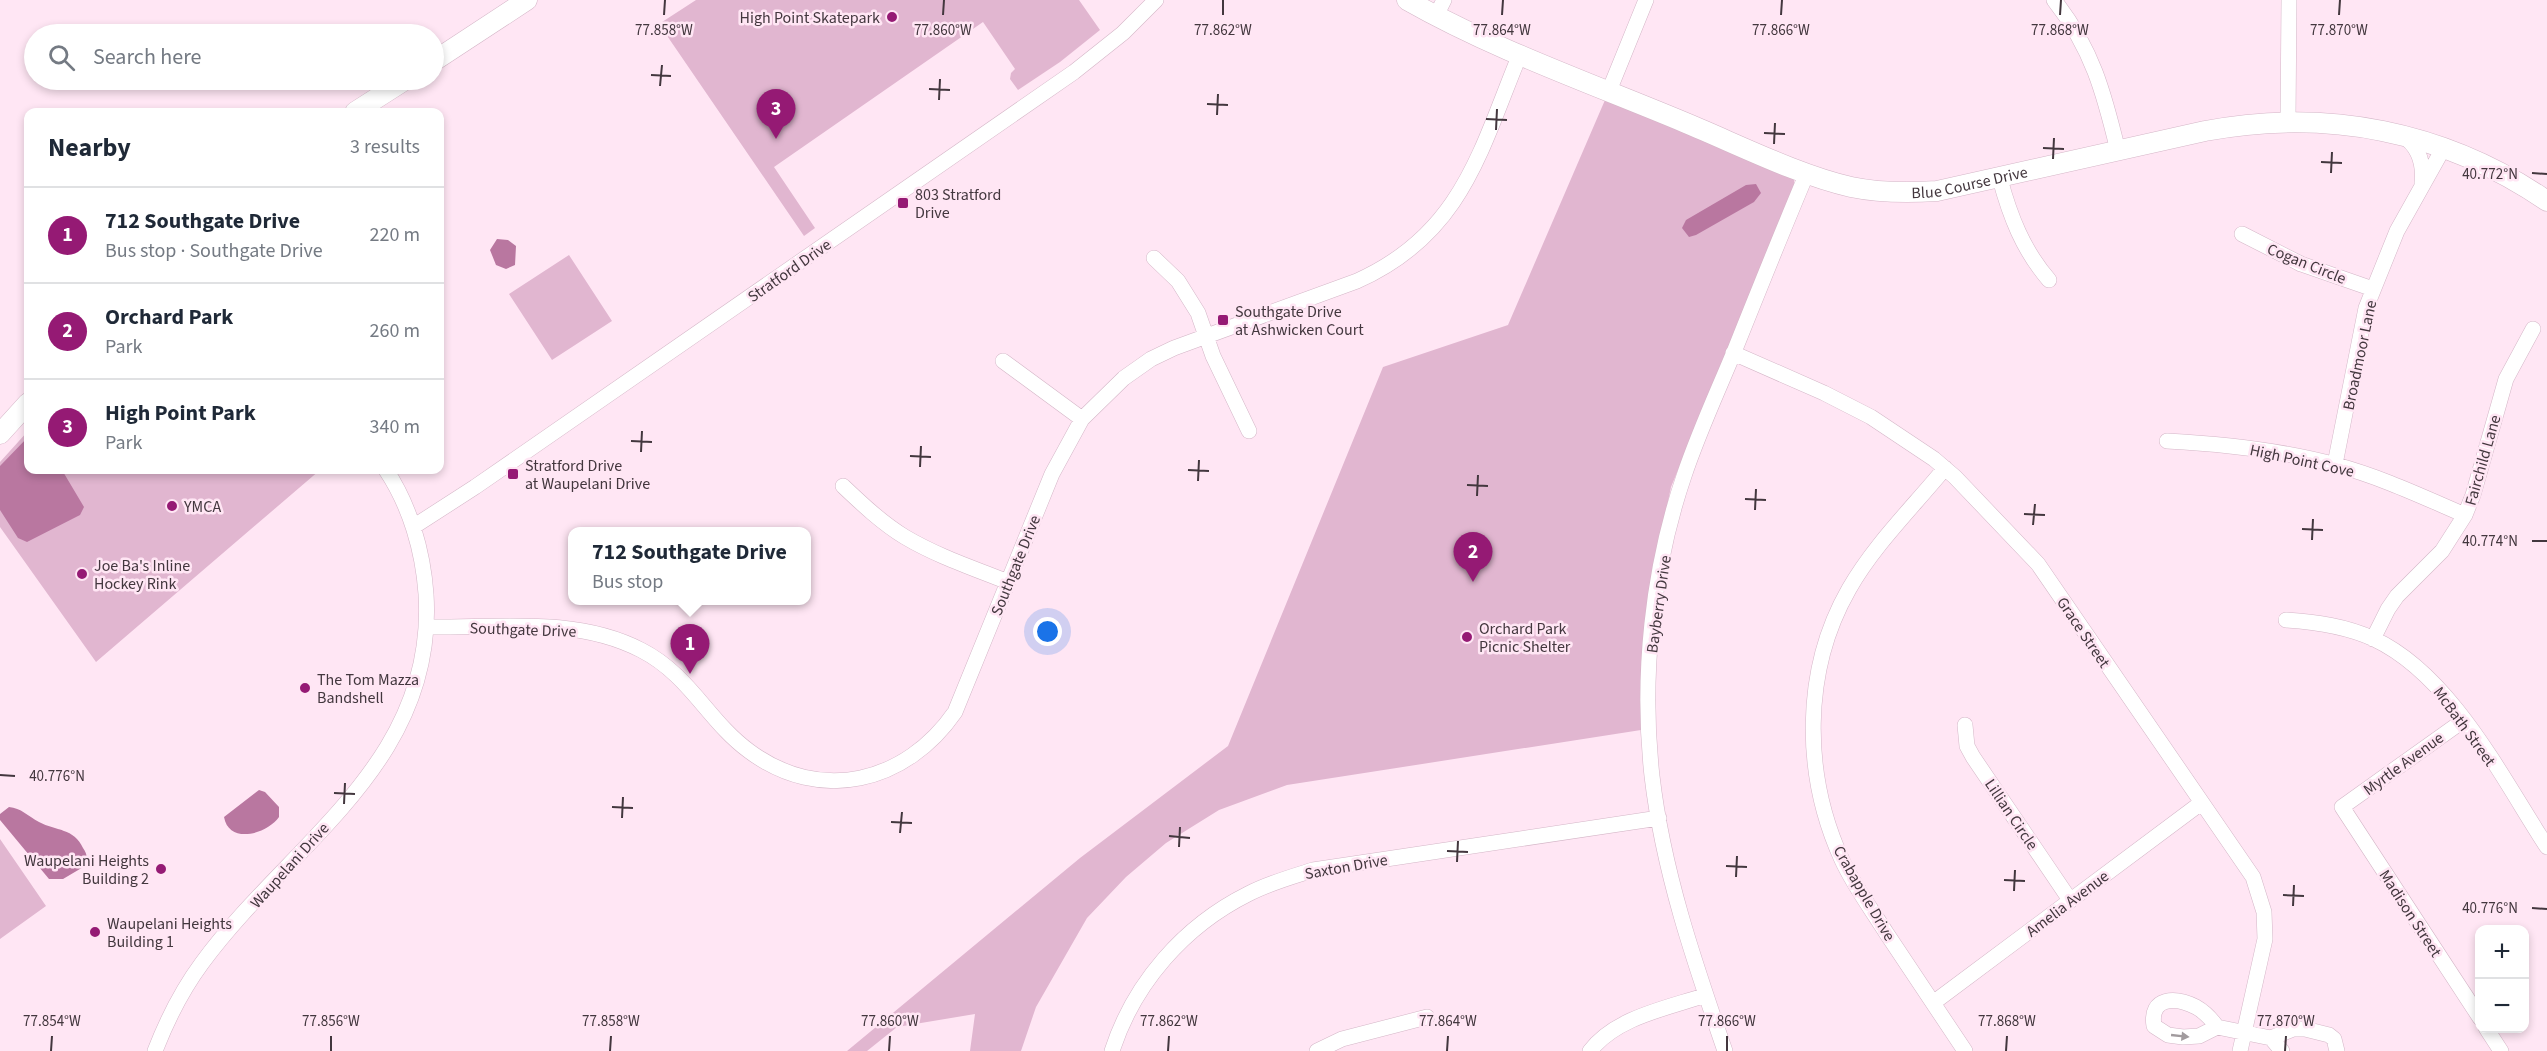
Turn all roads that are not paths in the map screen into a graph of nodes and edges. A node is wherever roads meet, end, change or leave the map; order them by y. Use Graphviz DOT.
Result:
graph roads {
  1 [pos="527,0"];
  2 [pos="1156,0"];
  3 [pos="1407,0"];
  4 [pos="1646,0"];
  5 [pos="2054,0"];
  6 [pos="2289,0"];
  7 [pos="1440,8"];
  8 [pos="444,54"];
  9 [pos="1520,54"];
  10 [pos="389,90"];
  11 [pos="1609,91"];
  12 [pos="361,108"];
  13 [pos="2288,122"];
  14 [pos="2400,134"];
  15 [pos="2444,147"];
  16 [pos="2118,151"];
  17 [pos="1807,173"];
  18 [pos="2000,178"];
  19 [pos="2422,183"];
  20 [pos="2547,201"];
  21 [pos="2241,234"];
  22 [pos="1154,258"];
  23 [pos="2049,280"];
  24 [pos="2373,289"];
  25 [pos="2533,329"];
  26 [pos="1207,335"];
  27 [pos="1733,353"];
  28 [pos="1003,361"];
  29 [pos="24,407"];
  30 [pos="1080,421"];
  31 [pos="1249,430"];
  32 [pos="0,434"];
  33 [pos="2167,441"];
  34 [pos="2335,464"];
  35 [pos="1945,468"];
  36 [pos="388,474"];
  37 [pos="843,486"];
  38 [pos="2465,515"];
  39 [pos="413,527"];
  40 [pos="1008,582"];
  41 [pos="2286,620"];
  42 [pos="426,627"];
  43 [pos="2373,639"];
  44 [pos="2464,720"];
  45 [pos="1965,725"];
  46 [pos="2201,803"];
  47 [pos="2342,807"];
  48 [pos="1659,818"];
  49 [pos="2547,847"];
  50 [pos="2070,900"];
  51 [pos="1706,995"];
  52 [pos="1933,1003"];
  53 [pos="2475,1010"];
  54 [pos="1427,1017"];
  55 [pos="2217,1027"];
  56 [pos="2244,1032"];
  57 [pos="2489,1033"];
  58 [pos="2271,1038"];
  59 [pos="155,1051"];
  60 [pos="1112,1051"];
  61 [pos="1317,1051"];
  62 [pos="1590,1051"];
  63 [pos="1725,1051"];
  64 [pos="1965,1051"];
  65 [pos="2240,1051"];
  66 [pos="2282,1051"];
  67 [pos="2337,1051"];
  68 [pos="2501,1051"];
  1 -- 8 [label="main road"];
  2 -- 39 [label="street, Stratford Drive"];
  3 -- 7 [label="main road, Blue Course Drive"];
  4 -- 11 [label="street"];
  5 -- 16 [label="street"];
  6 -- 13 [label="street"];
  7 -- 9 [label="main road, Blue Course Drive"];
  9 -- 11 [label="main road, Blue Course Drive"];
  9 -- 26 [label="street, Southgate Drive"];
  10 -- 12 [label="main road"];
  11 -- 17 [label="main road, Blue Course Drive"];
  13 -- 14 [label="main road, Blue Course Drive"];
  13 -- 16 [label="main road, Blue Course Drive"];
  14 -- 15 [label="main road, Blue Course Drive"];
  14 -- 19 [label="street"];
  15 -- 19 [label="street, Broadmoor Lane"];
  15 -- 20 [label="main road, Blue Course Drive"];
  16 -- 18 [label="main road, Blue Course Drive"];
  17 -- 18 [label="main road, Blue Course Drive"];
  17 -- 27 [label="street, Bayberry Drive"];
  18 -- 23 [label="street"];
  19 -- 24 [label="street, Broadmoor Lane"];
  21 -- 24 [label="street, Cogan Circle"];
  22 -- 26 [label="street"];
  24 -- 34 [label="street, Broadmoor Lane"];
  25 -- 38 [label="street, Fairchild Lane"];
  26 -- 30 [label="street, Southgate Drive"];
  26 -- 31 [label="street"];
  27 -- 35 [label="street, Grace Street"];
  27 -- 48 [label="street, Bayberry Drive"];
  28 -- 30 [label="street"];
  29 -- 32 [label="main road"];
  30 -- 40 [label="street, Southgate Drive"];
  33 -- 34 [label="street, High Point Cove"];
  34 -- 38 [label="street, High Point Cove"];
  35 -- 46 [label="street, Grace Street"];
  35 -- 52 [label="street, Crabapple Drive"];
  36 -- 39 [label="street, Waupelani Drive"];
  37 -- 40 [label="street"];
  38 -- 43 [label="street, Fairchild Lane"];
  39 -- 42 [label="street, Waupelani Drive"];
  40 -- 42 [label="street, Southgate Drive"];
  41 -- 43 [label="street, McBath Street"];
  42 -- 59 [label="street, Waupelani Drive"];
  43 -- 44 [label="street, McBath Street"];
  44 -- 47 [label="street, Myrtle Avenue"];
  44 -- 49 [label="street, McBath Street"];
  45 -- 50 [label="street, Lillian Circle"];
  46 -- 50 [label="street, Amelia Avenue"];
  46 -- 56 [label="street, Grace Street"];
  47 -- 53 [label="street, Madison Street"];
  48 -- 51 [label="street, Bayberry Drive"];
  48 -- 60 [label="street, Saxton Drive"];
  50 -- 52 [label="street, Amelia Avenue"];
  51 -- 62 [label="street"];
  51 -- 63 [label="street, Bayberry Drive"];
  52 -- 64 [label="street, Crabapple Drive"];
  54 -- 61 [label="street"];
  55 -- 56 [label="street"];
  56 -- 58 [label="street"];
  56 -- 65 [label="street, Grace Street"];
  57 -- 68 [label="street"];
  58 -- 66 [label="street"];
  58 -- 67 [label="street"];
}
